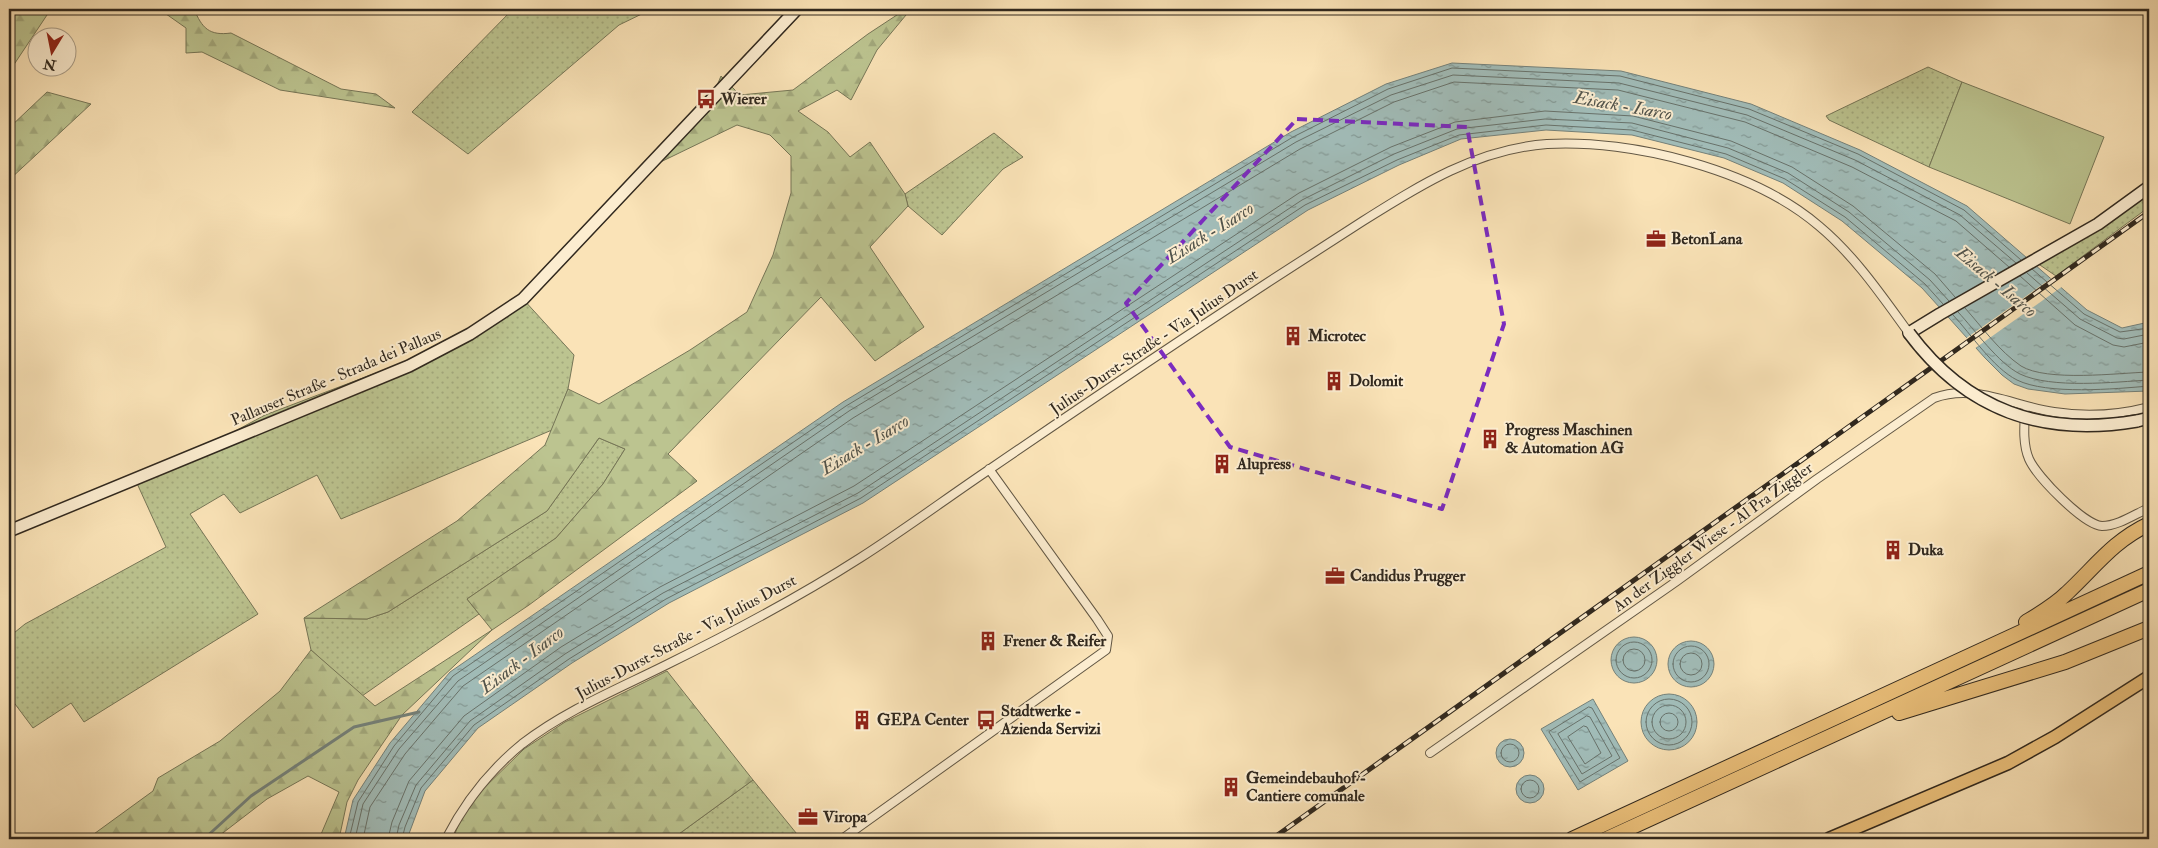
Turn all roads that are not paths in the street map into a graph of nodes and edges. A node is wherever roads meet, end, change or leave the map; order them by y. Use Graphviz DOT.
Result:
graph roads {
  1 [pos="797,9"];
  2 [pos="2149,187"];
  3 [pos="1909,333"];
  4 [pos="2026,406"];
  5 [pos="2149,407"];
  6 [pos="2149,418"];
  7 [pos="989,469"];
  8 [pos="2149,508"];
  9 [pos="2149,524"];
  10 [pos="9,531"];
  11 [pos="2149,573"];
  12 [pos="2149,590"];
  13 [pos="2149,618"];
  14 [pos="2149,628"];
  15 [pos="2114,643"];
  16 [pos="1977,653"];
  17 [pos="2149,677"];
  18 [pos="1856,725"];
  19 [pos="1430,752"];
  20 [pos="446,839"];
  21 [pos="842,839"];
  22 [pos="1572,839"];
  23 [pos="1606,839"];
  24 [pos="1828,839"];
  1 -- 10 [label="street, Pallauser Straße - Strada dei Pallaus"];
  2 -- 3 [label="street"];
  3 -- 6 [label="street, bridge"];
  3 -- 7 [label="street, Julius-Durst-Straße - Via Julius Durst"];
  4 -- 5 [label="street, An der Ziggler Wiese - Al Pra Ziggler"];
  4 -- 8 [label="street"];
  4 -- 19 [label="street, An der Ziggler Wiese - Al Pra Ziggler"];
  7 -- 20 [label="street, Julius-Durst-Straße - Via Julius Durst"];
  7 -- 21 [label="street"];
  9 -- 16 [label="highway"];
  11 -- 16 [label="highway"];
  12 -- 18 [label="highway"];
  13 -- 15 [label="highway"];
  14 -- 15 [label="highway"];
  15 -- 18 [label="highway"];
  16 -- 22 [label="highway"];
  17 -- 24 [label="main road"];
  18 -- 23 [label="highway"];
}
